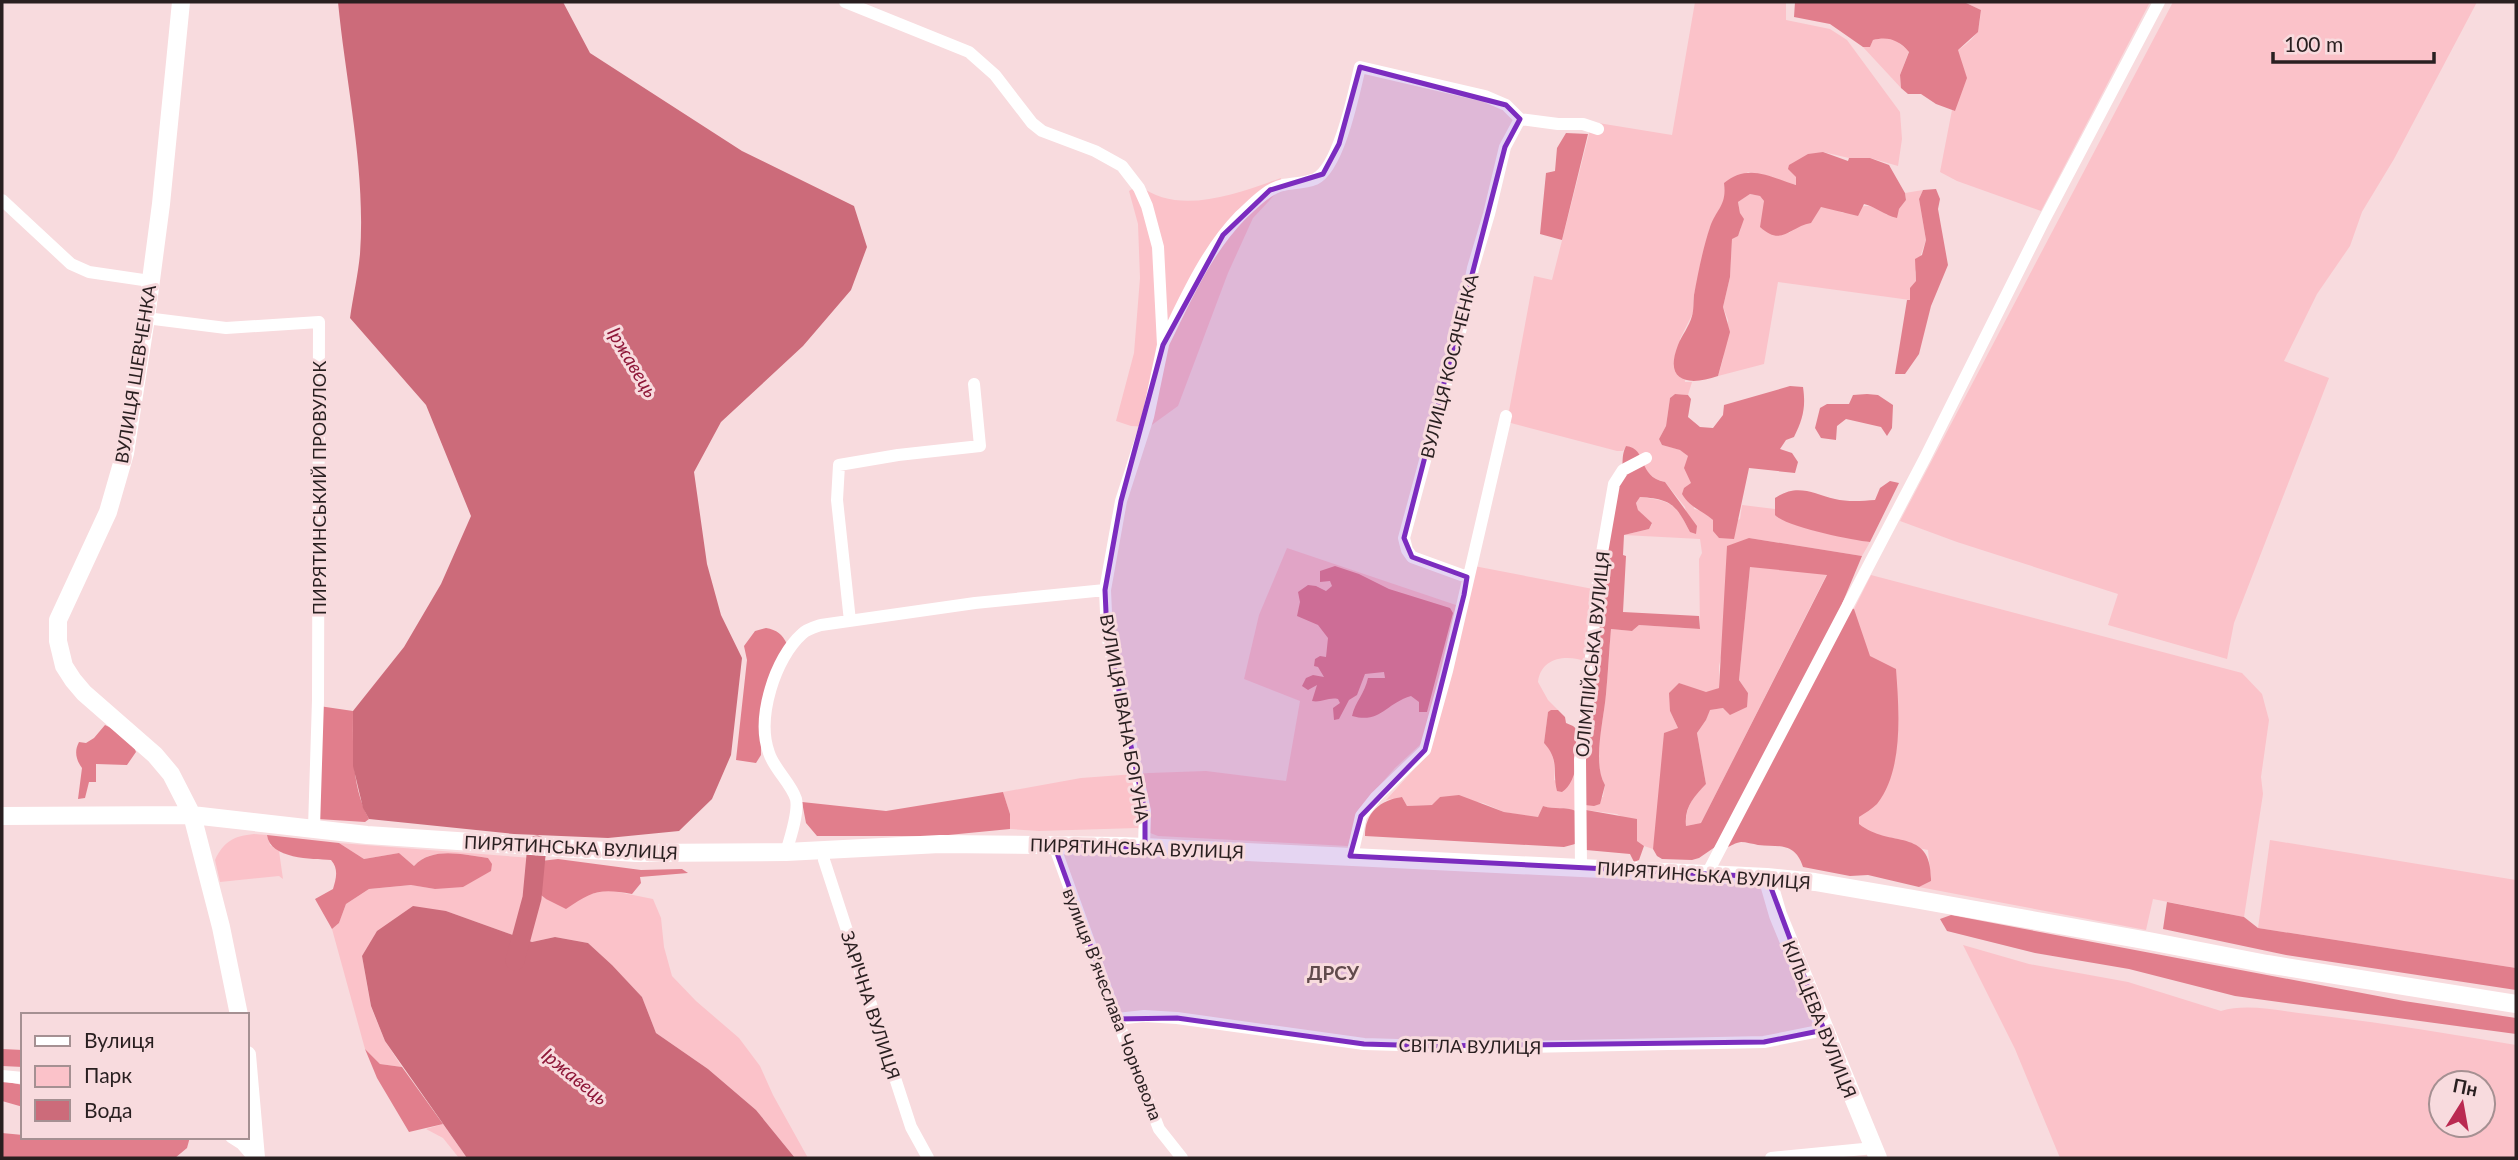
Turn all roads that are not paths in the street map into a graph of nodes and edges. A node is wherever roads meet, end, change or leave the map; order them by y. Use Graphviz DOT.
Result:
graph roads {
  1 [pos="181,2"];
  2 [pos="845,2"];
  3 [pos="2159,2"];
  4 [pos="1520,119"];
  5 [pos="1598,129"];
  6 [pos="2,200"];
  7 [pos="150,281"];
  8 [pos="146,318"];
  9 [pos="1163,345"];
  10 [pos="974,384"];
  11 [pos="1506,416"];
  12 [pos="1646,458"];
  13 [pos="1467,577"];
  14 [pos="1105,590"];
  15 [pos="850,621"];
  16 [pos="192,815"];
  17 [pos="2,816"];
  18 [pos="314,828"];
  19 [pos="1054,845"];
  20 [pos="1144,847"];
  21 [pos="824,849"];
  22 [pos="786,852"];
  23 [pos="1352,856"];
  24 [pos="1581,867"];
  25 [pos="1707,874"];
  26 [pos="1767,877"];
  27 [pos="2516,1004"];
  28 [pos="239,1013"];
  29 [pos="1116,1019"];
  30 [pos="1824,1030"];
  31 [pos="248,1068"];
  32 [pos="2,1076"];
  33 [pos="21,1078"];
  34 [pos="234,1139"];
  35 [pos="1876,1153"];
  36 [pos="255,1158"];
  37 [pos="928,1158"];
  38 [pos="1182,1158"];
  39 [pos="1771,1158"];
  1 -- 7 [label="street, ВУЛИЦЯ ШЕВЧЕНКА"];
  2 -- 9 [label="street, ВУЛИЦЯ ІВАНА БОГУНА"];
  3 -- 25 [label="street"];
  4 -- 5 [label="street, ВУЛИЦЯ ІВАНА БОГУНА"];
  4 -- 9 [label="street, ВУЛИЦЯ ІВАНА БОГУНА"];
  4 -- 13 [label="street, ВУЛИЦЯ КОСЯЧЕНКА"];
  6 -- 7 [label="street"];
  7 -- 8 [label="street, ВУЛИЦЯ ШЕВЧЕНКА"];
  8 -- 16 [label="street, ВУЛИЦЯ ШЕВЧЕНКА"];
  8 -- 18 [label="street, ПИРЯТИНСЬКИЙ ПРОВУЛОК"];
  9 -- 14 [label="street, ВУЛИЦЯ ІВАНА БОГУНА"];
  10 -- 15 [label="street"];
  11 -- 13 [label="street"];
  12 -- 24 [label="street, ОЛІМПІЙСЬКА ВУЛИЦЯ"];
  13 -- 23 [label="street"];
  14 -- 15 [label="street, ВУЛИЦЯ ІВАНА БОГУНА"];
  14 -- 20 [label="street, ВУЛИЦЯ ІВАНА БОГУНА"];
  15 -- 22 [label="street, ВУЛИЦЯ ІВАНА БОГУНА"];
  16 -- 17 [label="street, ПИРЯТИНСЬКА ВУЛИЦЯ"];
  16 -- 18 [label="street, ПИРЯТИНСЬКА ВУЛИЦЯ"];
  16 -- 28 [label="street, ВУЛИЦЯ ШЕВЧЕНКА"];
  18 -- 22 [label="street, ПИРЯТИНСЬКА ВУЛИЦЯ"];
  19 -- 20 [label="street, ПИРЯТИНСЬКА ВУЛИЦЯ"];
  19 -- 21 [label="street, ПИРЯТИНСЬКА ВУЛИЦЯ"];
  19 -- 29 [label="street, вулиця Вʼячеслава Чорновола"];
  20 -- 23 [label="street, ПИРЯТИНСЬКА ВУЛИЦЯ"];
  21 -- 22 [label="street, ПИРЯТИНСЬКА ВУЛИЦЯ"];
  21 -- 37 [label="street, ЗАРІЧНА ВУЛИЦЯ"];
  23 -- 24 [label="street, ПИРЯТИНСЬКА ВУЛИЦЯ"];
  24 -- 25 [label="street, ПИРЯТИНСЬКА ВУЛИЦЯ"];
  25 -- 26 [label="street, ПИРЯТИНСЬКА ВУЛИЦЯ"];
  26 -- 27 [label="street, ПИРЯТИНСЬКА ВУЛИЦЯ"];
  26 -- 30 [label="street, КІЛЬЦЕВА ВУЛИЦЯ"];
  29 -- 30 [label="street, СВІТЛА ВУЛИЦЯ"];
  29 -- 38 [label="street, вулиця Вʼячеслава Чорновола"];
  30 -- 35 [label="street, КІЛЬЦЕВА ВУЛИЦЯ"];
  31 -- 36 [label="street"];
  32 -- 33 [label="street"];
  34 -- 36 [label="street"];
  35 -- 39 [label="street"];
}
